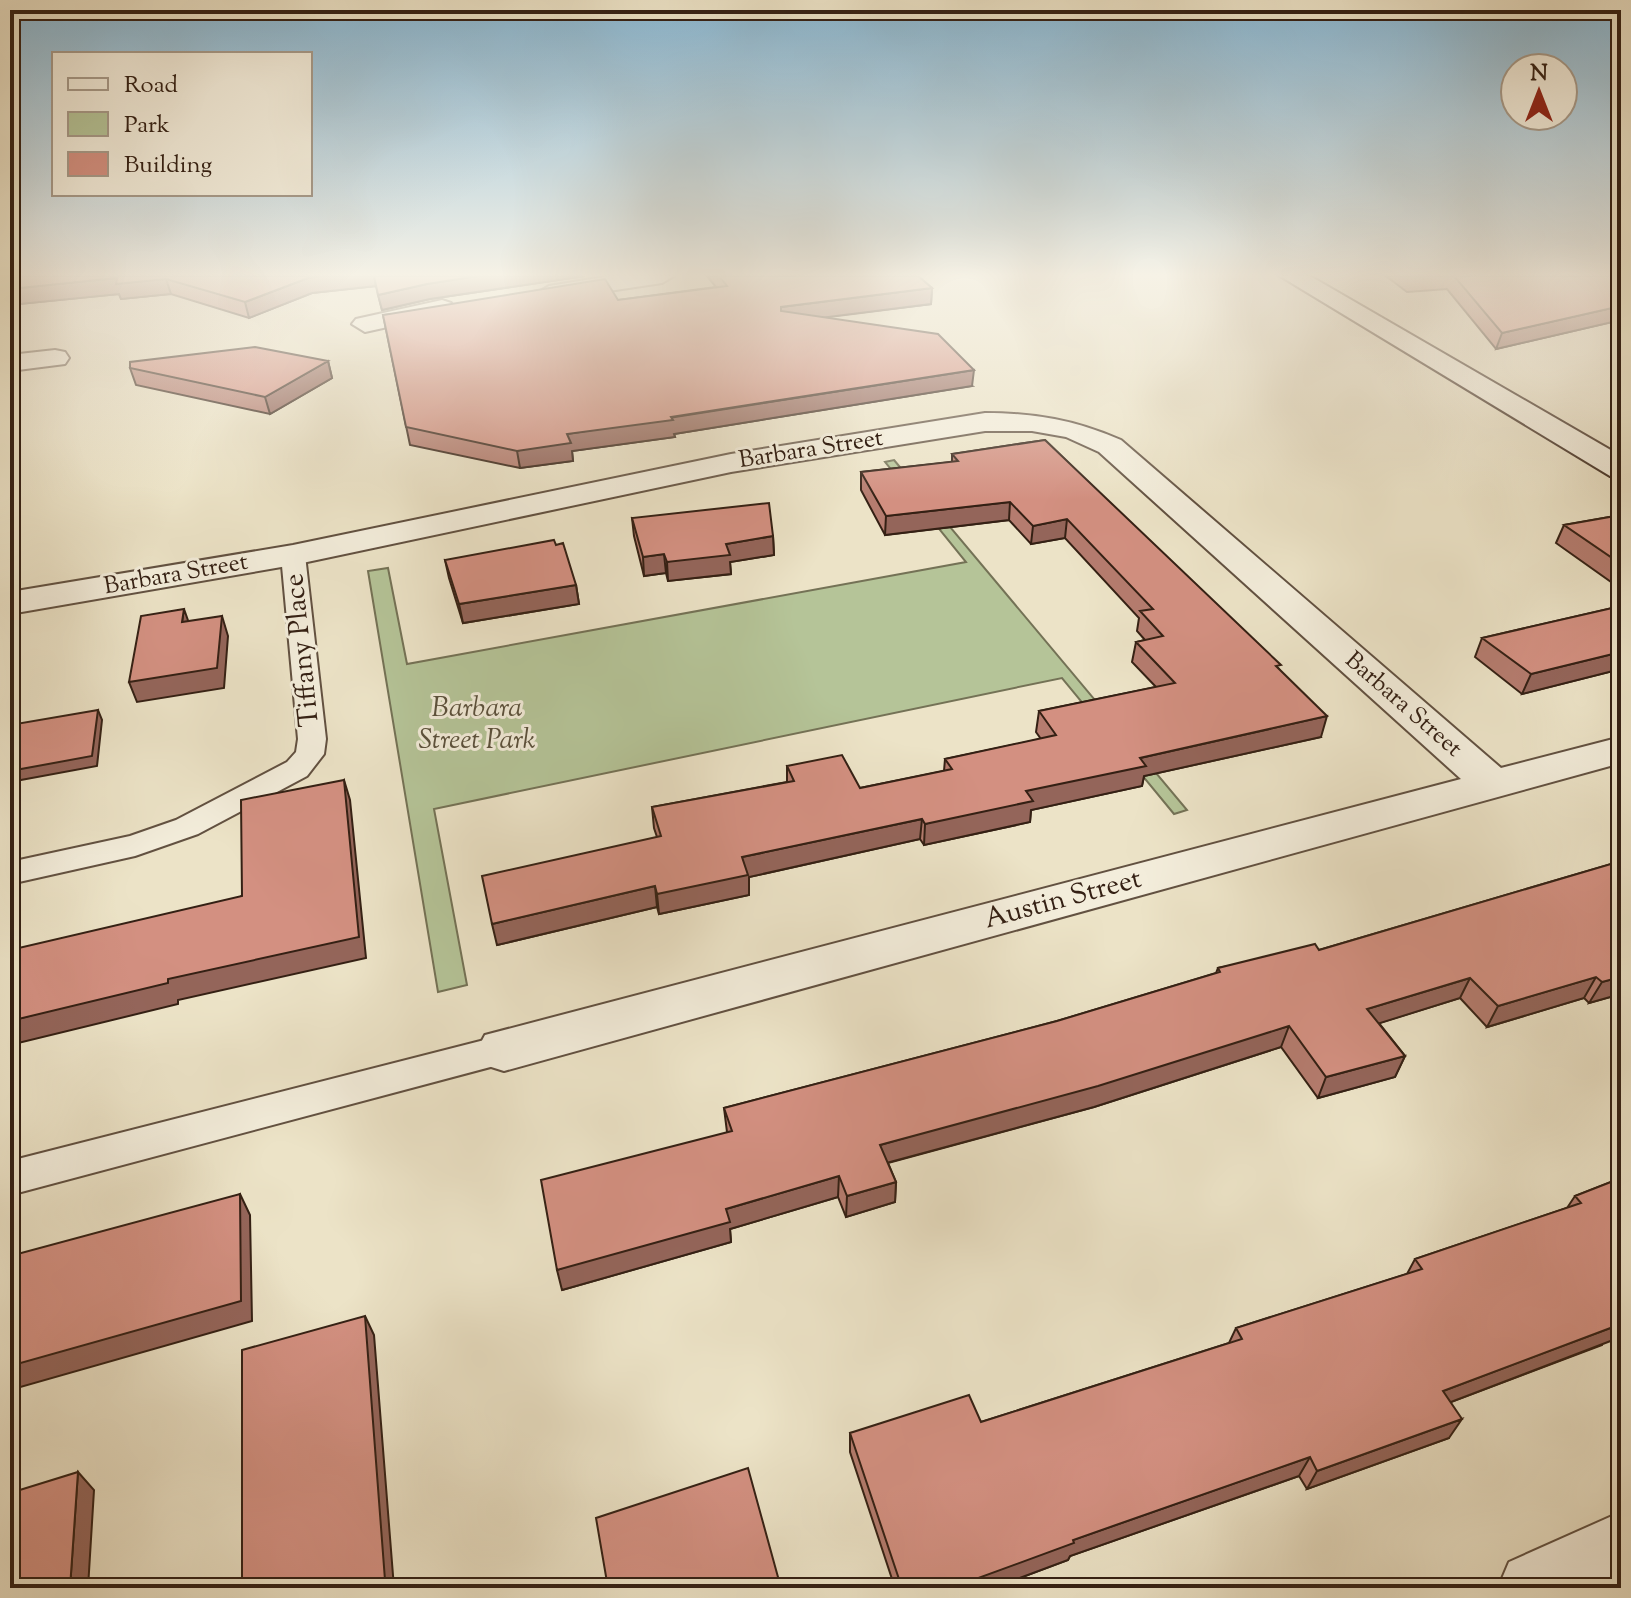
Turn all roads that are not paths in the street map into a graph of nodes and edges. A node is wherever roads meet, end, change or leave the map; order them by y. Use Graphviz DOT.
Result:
graph roads {
  1 [pos="1419,351"];
  2 [pos="55,358"];
  3 [pos="10,363"];
  4 [pos="1621,469"];
  5 [pos="293,555"];
  6 [pos="10,603"];
  7 [pos="1621,750"];
  8 [pos="1493,784"];
  9 [pos="10,873"];
  10 [pos="504,1050"];
  11 [pos="10,1178"];
  12 [pos="1621,1548"];
  13 [pos="1535,1588"];
  1 -- 4 [label="street"];
  2 -- 3 [label="street"];
  5 -- 6 [label="street, Barbara Street"];
  5 -- 8 [label="street, Barbara Street"];
  5 -- 9 [label="lane, Tiffany Place"];
  7 -- 8 [label="street, Austin Street"];
  8 -- 10 [label="street, Austin Street"];
  10 -- 11 [label="lane"];
  12 -- 13 [label="street"];
}
